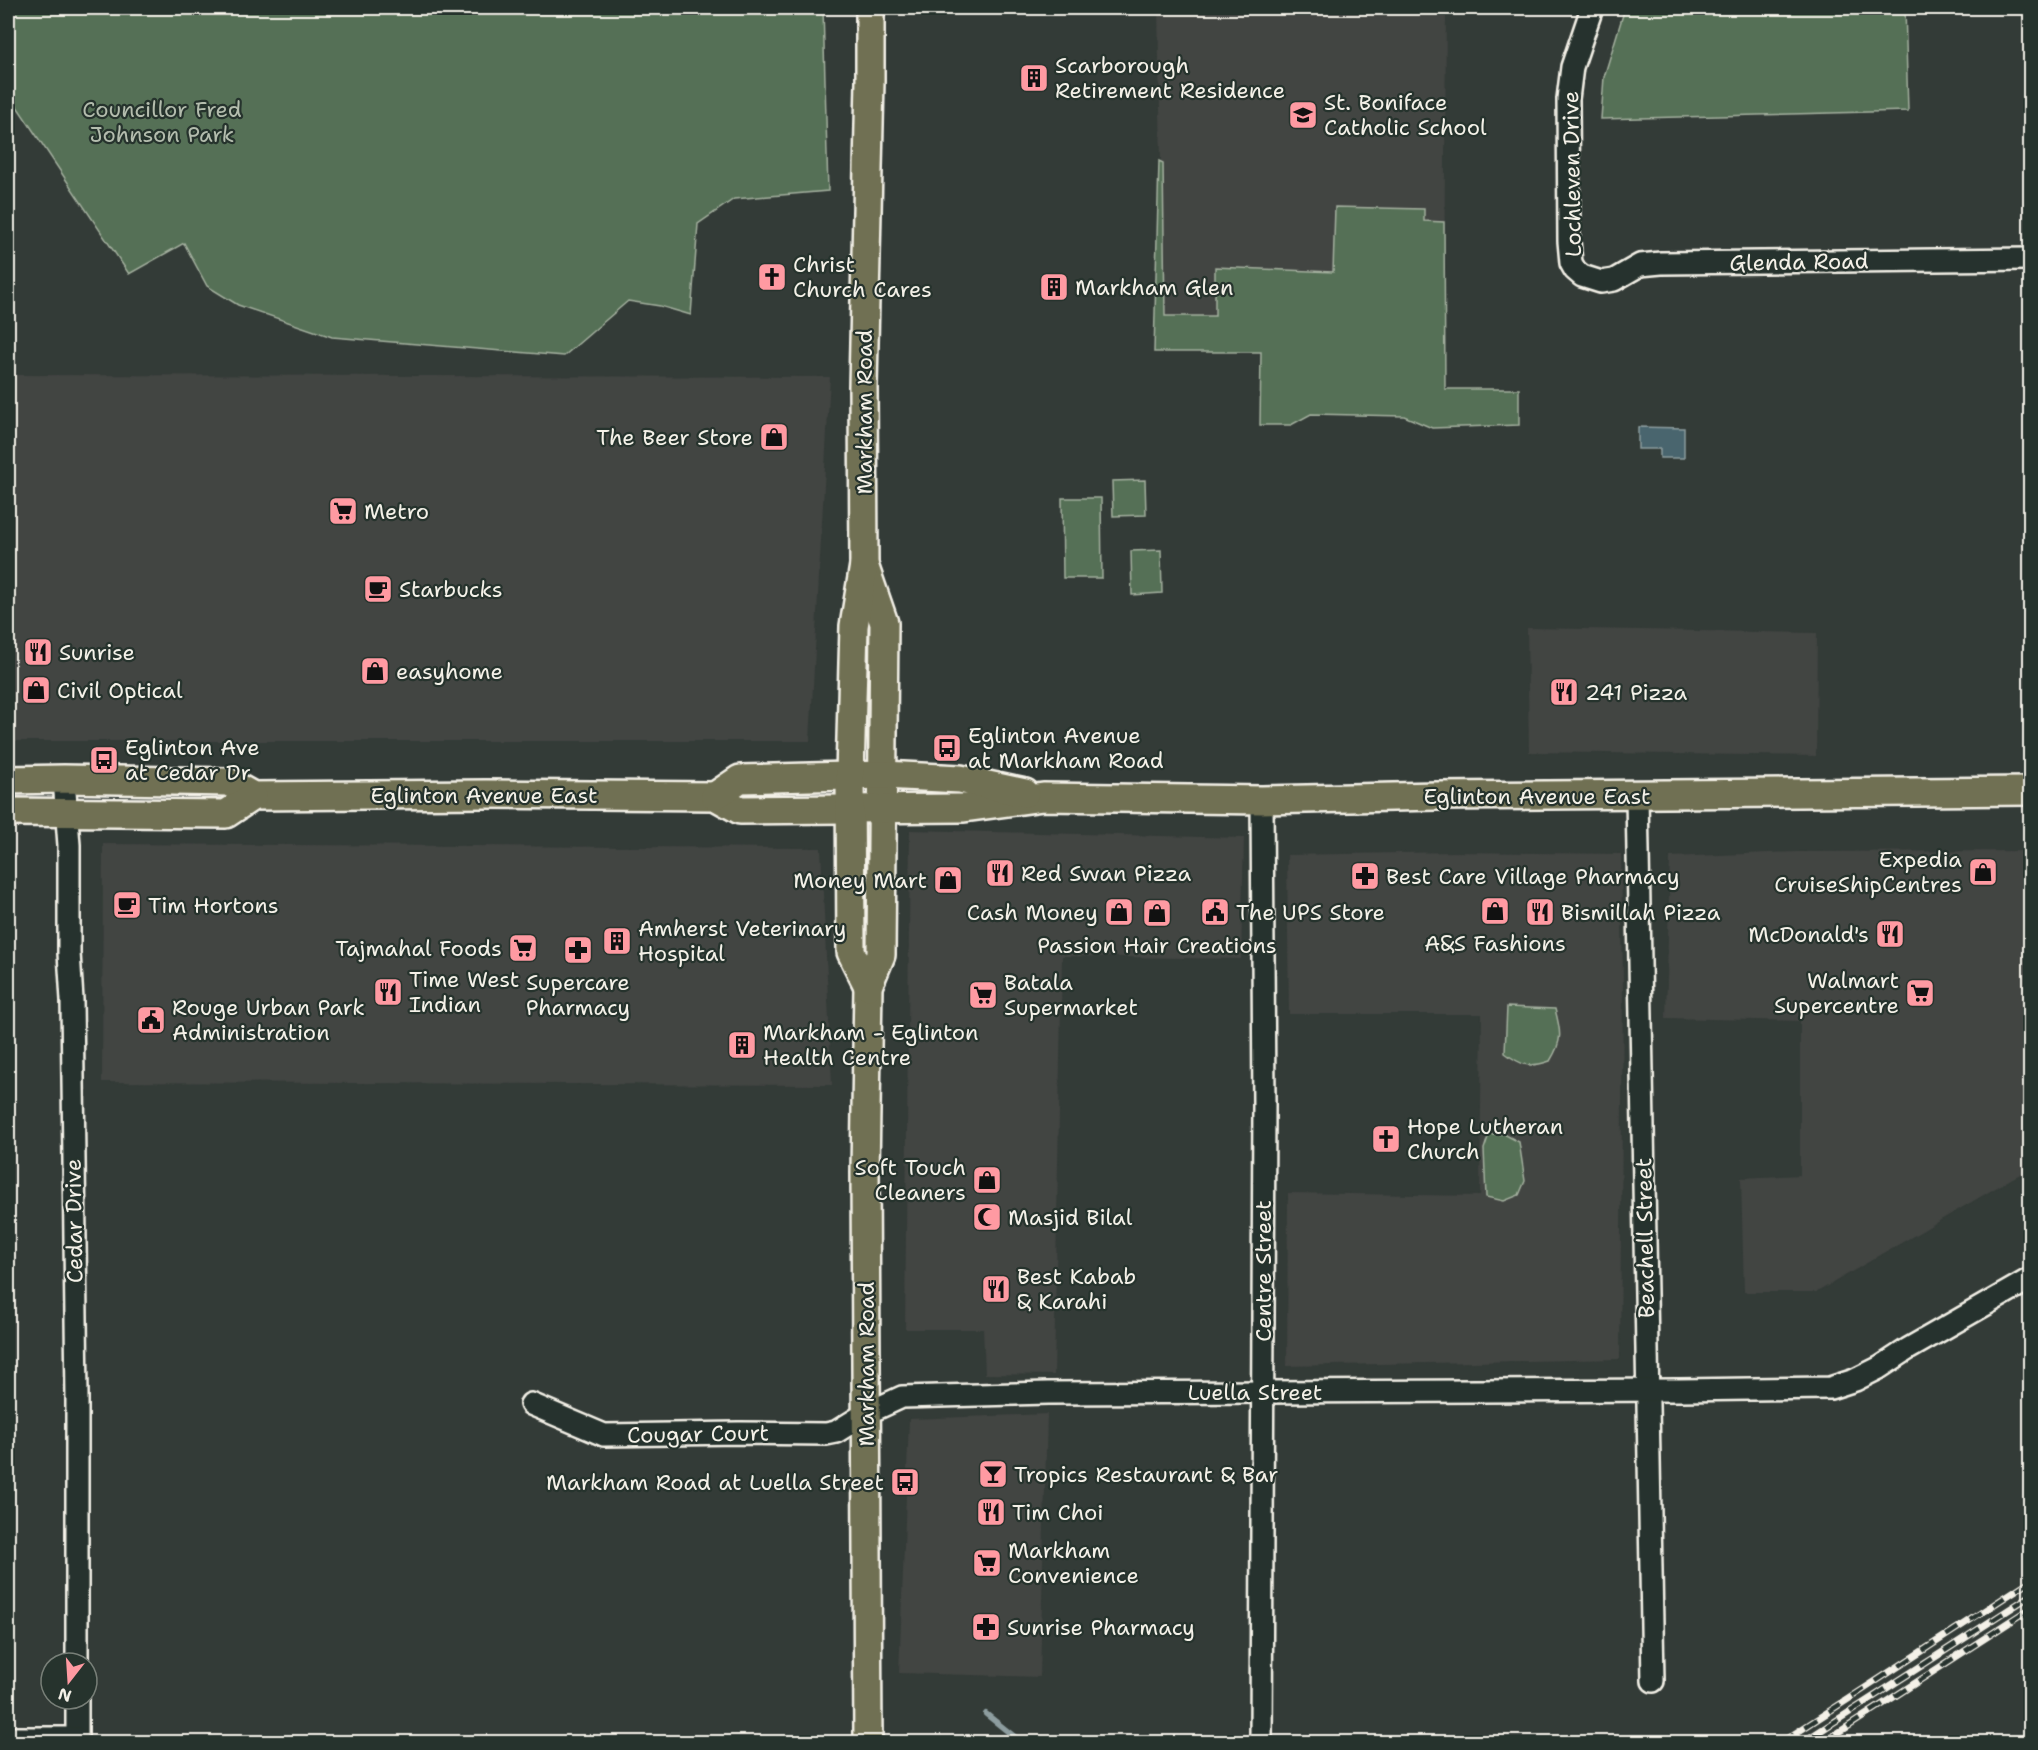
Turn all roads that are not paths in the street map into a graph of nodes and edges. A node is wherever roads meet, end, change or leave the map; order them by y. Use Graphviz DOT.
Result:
graph roads {
  1 [pos="870,8"];
  2 [pos="1592,8"];
  3 [pos="2031,259"];
  4 [pos="1575,270"];
  5 [pos="864,565"];
  6 [pos="850,775"];
  7 [pos="884,775"];
  8 [pos="64,779"];
  9 [pos="8,780"];
  10 [pos="2031,791"];
  11 [pos="253,796"];
  12 [pos="715,796"];
  13 [pos="1637,796"];
  14 [pos="1044,797"];
  15 [pos="1262,800"];
  16 [pos="850,809"];
  17 [pos="883,809"];
  18 [pos="8,812"];
  19 [pos="65,812"];
  20 [pos="868,986"];
  21 [pos="2031,1279"];
  22 [pos="1648,1389"];
  23 [pos="1262,1391"];
  24 [pos="531,1404"];
  25 [pos="865,1414"];
  26 [pos="77,1651"];
  27 [pos="1653,1680"];
  28 [pos="77,1711"];
  29 [pos="8,1738"];
  30 [pos="77,1740"];
  31 [pos="868,1743"];
  32 [pos="1261,1743"];
  1 -- 5 [label="main road, Markham Road"];
  2 -- 4 [label="street, Lochleven Drive"];
  3 -- 4 [label="street, Glenda Road"];
  5 -- 6 [label="main road, Markham Road"];
  5 -- 7 [label="main road, Markham Road"];
  6 -- 7 [label="main road, Eglinton Avenue East"];
  6 -- 12 [label="main road, Eglinton Avenue East"];
  6 -- 16 [label="main road, Markham Road"];
  7 -- 14 [label="main road, Eglinton Avenue East"];
  7 -- 17 [label="main road, Markham Road"];
  8 -- 9 [label="main road, Eglinton Avenue East"];
  8 -- 11 [label="main road, Eglinton Avenue East"];
  8 -- 19 [label="street, Cedar Drive"];
  10 -- 13 [label="main road, Eglinton Avenue East"];
  11 -- 12 [label="main road, Eglinton Avenue East"];
  11 -- 19 [label="main road"];
  12 -- 16 [label="main road, Eglinton Avenue East"];
  13 -- 15 [label="main road, Eglinton Avenue East"];
  13 -- 22 [label="street, Beachell Street"];
  14 -- 15 [label="main road, Eglinton Avenue East"];
  14 -- 17 [label="main road, Eglinton Avenue East"];
  15 -- 23 [label="street, Centre Street"];
  16 -- 17 [label="main road, Eglinton Avenue East"];
  16 -- 20 [label="main road, Markham Road"];
  17 -- 20 [label="main road, Markham Road"];
  18 -- 19 [label="main road"];
  19 -- 26 [label="street, Cedar Drive"];
  20 -- 25 [label="main road, Markham Road"];
  21 -- 22 [label="street, Luella Street"];
  22 -- 23 [label="street, Luella Street"];
  22 -- 27 [label="street, Beachell Street"];
  23 -- 25 [label="street, Luella Street"];
  23 -- 32 [label="street, Centre Street"];
  24 -- 25 [label="street, Cougar Court"];
  25 -- 31 [label="main road, Markham Road"];
  28 -- 30 [label="street"];
  29 -- 30 [label="street"];
}
